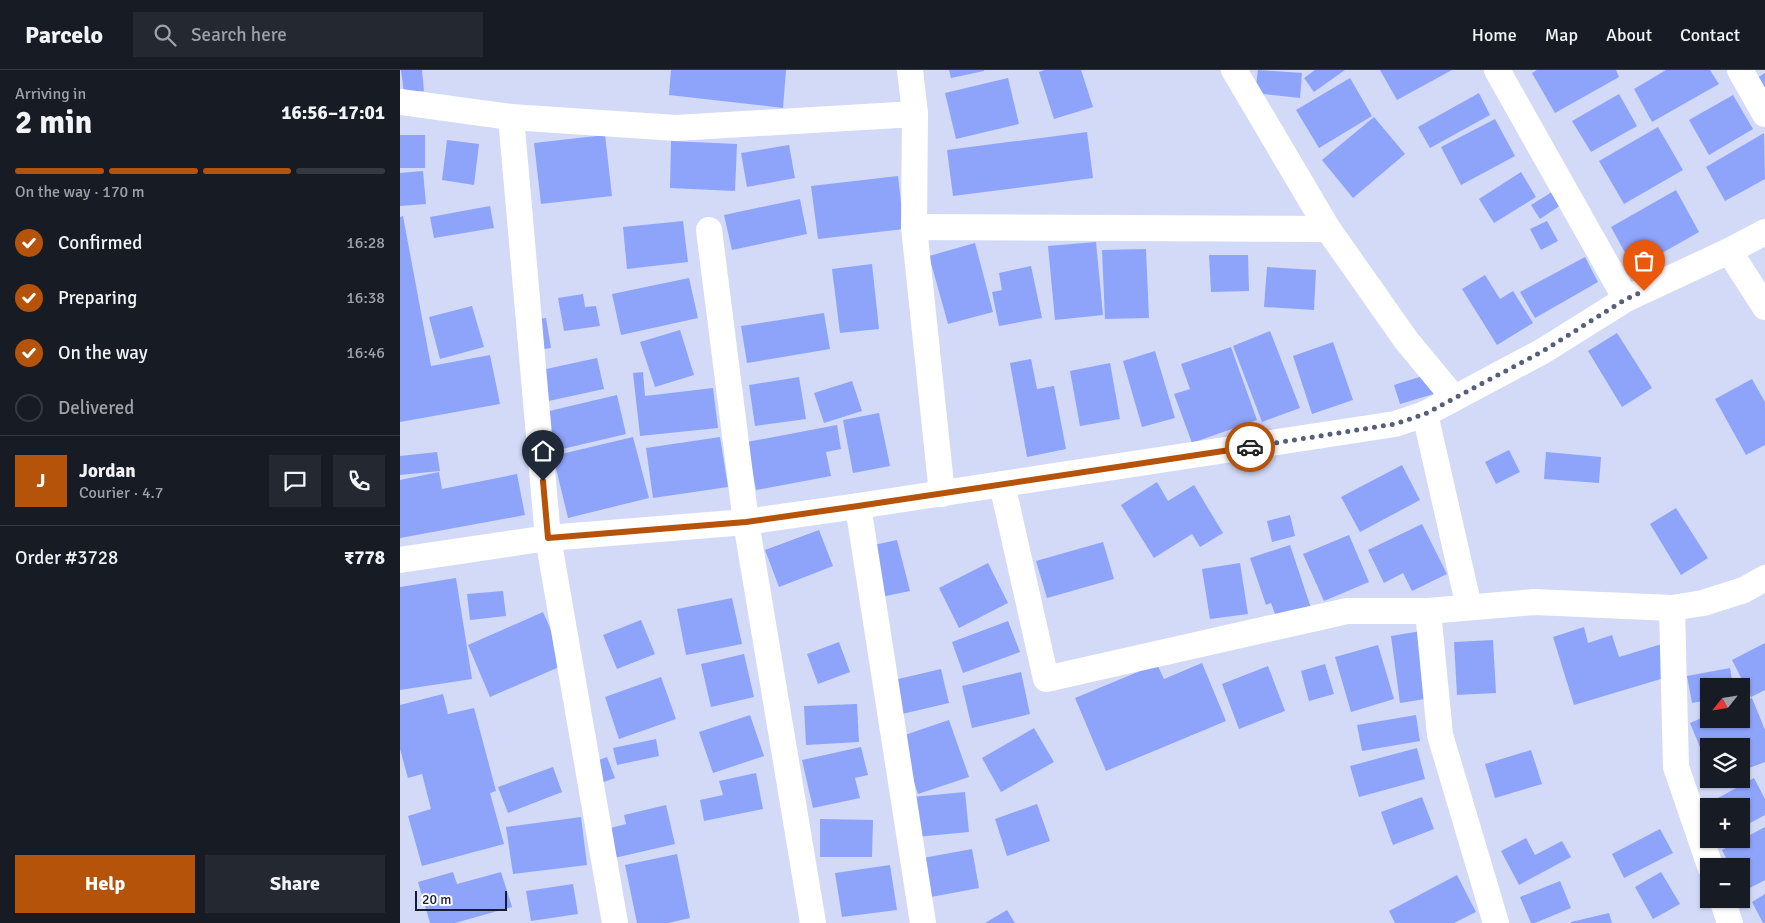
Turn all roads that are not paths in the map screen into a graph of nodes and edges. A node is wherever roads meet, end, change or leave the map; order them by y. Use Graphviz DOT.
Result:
graph roads {
  1 [pos="910,70"];
  2 [pos="1234,70"];
  3 [pos="1497,70"];
  4 [pos="1740,70"];
  5 [pos="400,102"];
  6 [pos="915,114"];
  7 [pos="1765,114"];
  8 [pos="511,117"];
  9 [pos="914,227"];
  10 [pos="1328,229"];
  11 [pos="709,230"];
  12 [pos="1765,232"];
  13 [pos="1730,251"];
  14 [pos="1626,299"];
  15 [pos="1765,307"];
  16 [pos="1454,398"];
  17 [pos="1425,414"];
  18 [pos="1002,484"];
  19 [pos="942,494"];
  20 [pos="858,506"];
  21 [pos="746,522"];
  22 [pos="548,538"];
  23 [pos="400,560"];
  24 [pos="1765,578"];
  25 [pos="1470,607"];
  26 [pos="1672,608"];
  27 [pos="1428,611"];
  28 [pos="1707,858"];
  29 [pos="1725,908"];
  30 [pos="615,923"];
  31 [pos="813,923"];
  32 [pos="922,923"];
  33 [pos="1496,923"];
  34 [pos="1730,923"];
  1 -- 6 [label="street"];
  2 -- 10 [label="street"];
  3 -- 14 [label="street"];
  4 -- 7 [label="street"];
  5 -- 8 [label="street"];
  6 -- 8 [label="street"];
  6 -- 9 [label="street"];
  8 -- 22 [label="street"];
  9 -- 10 [label="street"];
  9 -- 19 [label="street"];
  10 -- 16 [label="street"];
  11 -- 21 [label="street"];
  12 -- 13 [label="street"];
  13 -- 14 [label="street"];
  13 -- 15 [label="street"];
  14 -- 16 [label="street"];
  16 -- 17 [label="street"];
  17 -- 18 [label="street"];
  17 -- 25 [label="street"];
  18 -- 19 [label="street"];
  18 -- 27 [label="street"];
  19 -- 20 [label="street"];
  20 -- 21 [label="street"];
  20 -- 32 [label="street"];
  21 -- 22 [label="street"];
  21 -- 31 [label="street"];
  22 -- 23 [label="street"];
  22 -- 30 [label="street"];
  24 -- 26 [label="street"];
  25 -- 26 [label="street"];
  25 -- 27 [label="street"];
  26 -- 28 [label="street"];
  27 -- 33 [label="street"];
  29 -- 34 [label="street"];
}
